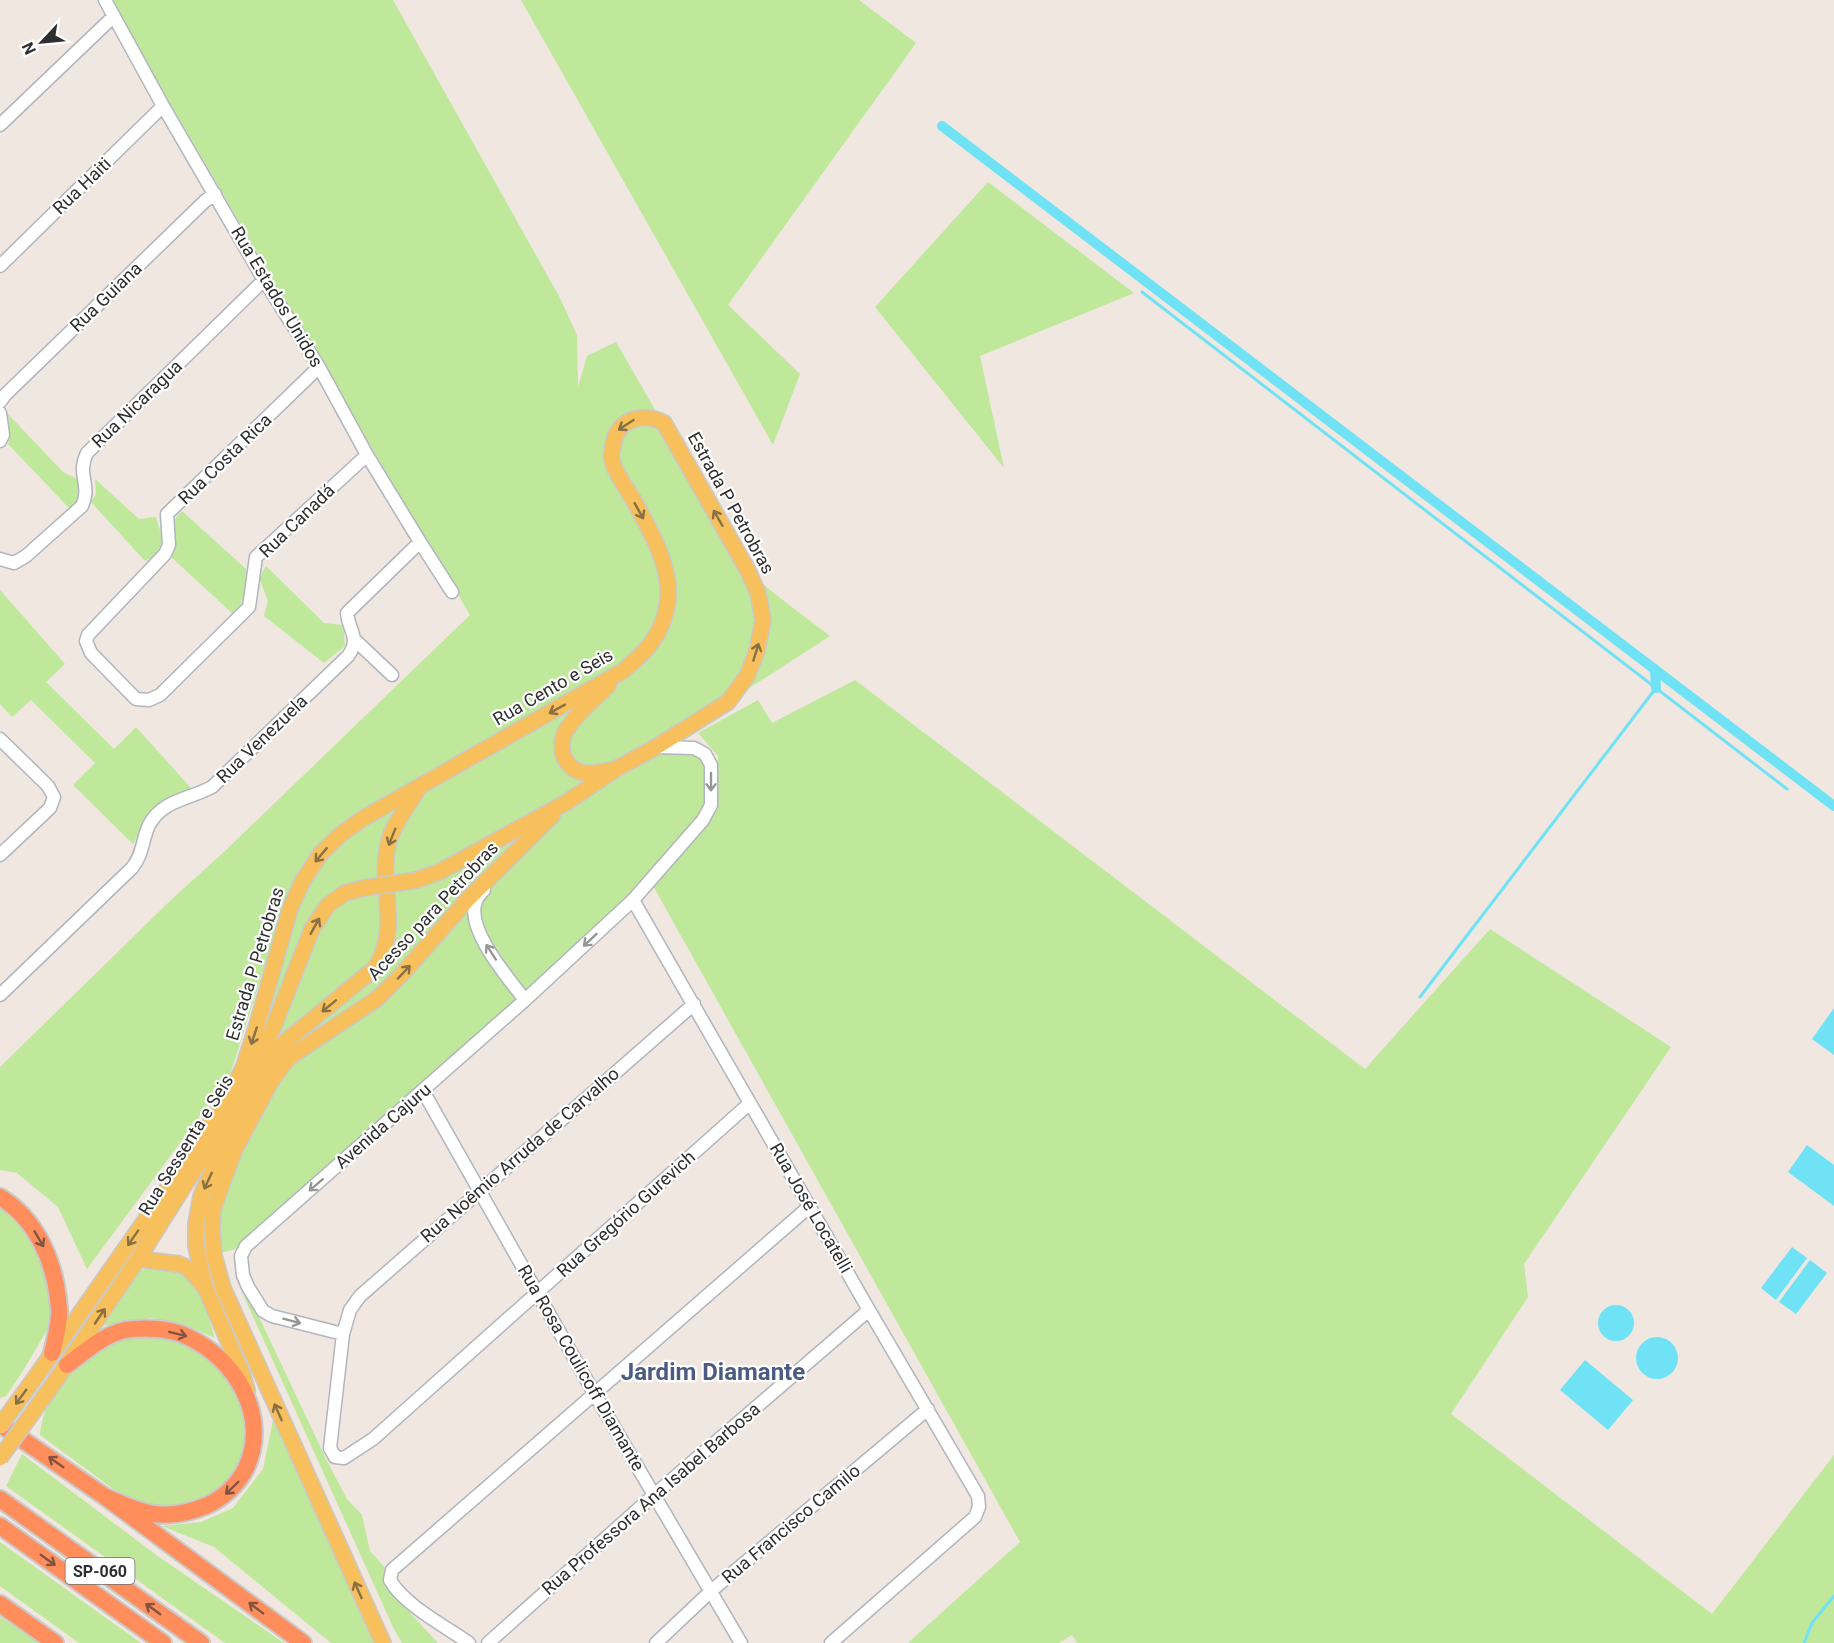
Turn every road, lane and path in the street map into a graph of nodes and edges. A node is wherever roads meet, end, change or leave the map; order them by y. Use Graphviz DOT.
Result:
graph roads {
  1 [pos="105,0"];
  2 [pos="114,16"];
  3 [pos="164,106"];
  4 [pos="0,125"];
  5 [pos="215,194"];
  6 [pos="0,266"];
  7 [pos="264,280"];
  8 [pos="319,367"];
  9 [pos="0,402"];
  10 [pos="0,413"];
  11 [pos="0,441"];
  12 [pos="367,455"];
  13 [pos="612,460"];
  14 [pos="420,542"];
  15 [pos="0,560"];
  16 [pos="452,592"];
  17 [pos="355,640"];
  18 [pos="623,671"];
  19 [pos="392,675"];
  20 [pos="149,700"];
  21 [pos="728,702"];
  22 [pos="0,739"];
  23 [pos="656,747"];
  24 [pos="616,769"];
  25 [pos="420,786"];
  26 [pos="567,802"];
  27 [pos="0,855"];
  28 [pos="498,869"];
  29 [pos="364,888"];
  30 [pos="633,900"];
  31 [pos="0,995"];
  32 [pos="525,1000"];
  33 [pos="694,1004"];
  34 [pos="423,1091"];
  35 [pos="750,1103"];
  36 [pos="479,1191"];
  37 [pos="0,1197"];
  38 [pos="810,1206"];
  39 [pos="138,1259"];
  40 [pos="205,1287"];
  41 [pos="537,1294"];
  42 [pos="869,1310"];
  43 [pos="342,1334"];
  44 [pos="52,1353"];
  45 [pos="67,1365"];
  46 [pos="594,1393"];
  47 [pos="250,1402"];
  48 [pos="928,1408"];
  49 [pos="0,1425"];
  50 [pos="0,1458"];
  51 [pos="654,1495"];
  52 [pos="104,1496"];
  53 [pos="0,1499"];
  54 [pos="0,1526"];
  55 [pos="711,1592"];
  56 [pos="0,1604"];
  57 [pos="36,1643"];
  58 [pos="55,1643"];
  59 [pos="163,1643"];
  60 [pos="201,1643"];
  61 [pos="303,1643"];
  62 [pos="383,1643"];
  63 [pos="469,1643"];
  64 [pos="488,1643"];
  65 [pos="656,1643"];
  66 [pos="741,1643"];
  67 [pos="831,1643"];
  1 -- 2 [label="street, Rua Estados Unidos"];
  2 -- 3 [label="street, Rua Estados Unidos"];
  2 -- 4 [label="street"];
  3 -- 5 [label="street, Rua Estados Unidos"];
  3 -- 6 [label="street, Rua Haiti"];
  5 -- 7 [label="street, Rua Estados Unidos"];
  5 -- 9 [label="street, Rua Guiana"];
  7 -- 8 [label="street, Rua Estados Unidos"];
  7 -- 15 [label="street, Rua Nicaragua"];
  8 -- 12 [label="street, Rua Estados Unidos"];
  8 -- 20 [label="street, Rua Costa Rica"];
  10 -- 11 [label="street"];
  12 -- 14 [label="street, Rua Estados Unidos"];
  12 -- 20 [label="street, Rua Canadá"];
  13 -- 18 [label="main road, Rua Cento e Seis, one-way"];
  21 -- 13 [label="main road, Estrada P Petrobras, one-way"];
  14 -- 16 [label="street, Rua Estados Unidos"];
  14 -- 17 [label="street"];
  17 -- 19 [label="street"];
  17 -- 31 [label="street, Rua Venezuela"];
  18 -- 24 [label="main road"];
  18 -- 25 [label="main road, Rua Cento e Seis, one-way"];
  21 -- 23 [label="main road, Acesso para Petrobras"];
  22 -- 27 [label="street"];
  23 -- 24 [label="main road, Acesso para Petrobras"];
  23 -- 30 [label="street, Avenida Cajuru, one-way"];
  24 -- 26 [label="main road, Acesso para Petrobras"];
  25 -- 40 [label="main road, one-way"];
  25 -- 44 [label="main road, Estrada P Petrobras, one-way"];
  26 -- 28 [label="main road, Acesso para Petrobras"];
  26 -- 29 [label="main road, Acesso para Petrobras, bridge"];
  32 -- 28 [label="street, one-way"];
  62 -- 28 [label="main road, Acesso para Petrobras, one-way"];
  39 -- 29 [label="main road, Rua Sessenta e Seis, one-way"];
  30 -- 32 [label="street, Avenida Cajuru, one-way"];
  30 -- 33 [label="street, Rua José Locatelli"];
  32 -- 34 [label="street, Avenida Cajuru"];
  33 -- 35 [label="street, Rua José Locatelli"];
  33 -- 36 [label="street, Rua Noêmio Arruda de Carvalho"];
  34 -- 36 [label="street, Rua Rosa Coulicoff Diamante"];
  34 -- 43 [label="street, Avenida Cajuru, one-way"];
  35 -- 38 [label="street, Rua José Locatelli"];
  35 -- 41 [label="street, Rua Gregório Gurevich"];
  36 -- 41 [label="street, Rua Rosa Coulicoff Diamante"];
  36 -- 43 [label="street, Rua Noêmio Arruda de Carvalho"];
  37 -- 44 [label="highway, one-way"];
  38 -- 42 [label="street, Rua José Locatelli"];
  38 -- 46 [label="street"];
  39 -- 40 [label="main road"];
  45 -- 39 [label="main road, Rua Sessenta e Seis, one-way"];
  40 -- 47 [label="main road"];
  41 -- 43 [label="street, Rua Gregório Gurevich"];
  41 -- 46 [label="street, Rua Rosa Coulicoff Diamante"];
  42 -- 48 [label="street, Rua José Locatelli"];
  42 -- 51 [label="street, Rua Professora Ana Isabel Barbosa"];
  44 -- 49 [label="main road, Estrada P Petrobras, one-way, bridge"];
  45 -- 47 [label="highway, one-way"];
  45 -- 50 [label="main road, Rua Sessenta e Seis, bridge"];
  46 -- 51 [label="street, Rua Rosa Coulicoff Diamante"];
  46 -- 63 [label="street"];
  47 -- 52 [label="highway, one-way"];
  48 -- 55 [label="street, Rua Francisco Camilo"];
  48 -- 67 [label="street, Rua José Locatelli"];
  52 -- 49 [label="highway, one-way"];
  51 -- 55 [label="street, Rua Rosa Coulicoff Diamante"];
  51 -- 64 [label="street, Rua Professora Ana Isabel Barbosa"];
  61 -- 52 [label="highway, one-way"];
  60 -- 53 [label="highway, SP-060, one-way"];
  54 -- 59 [label="highway, SP-060, one-way"];
  55 -- 65 [label="street, Rua Francisco Camilo"];
  55 -- 66 [label="street, Rua Rosa Coulicoff Diamante"];
  56 -- 57 [label="highway"];
  56 -- 58 [label="highway"];
}
